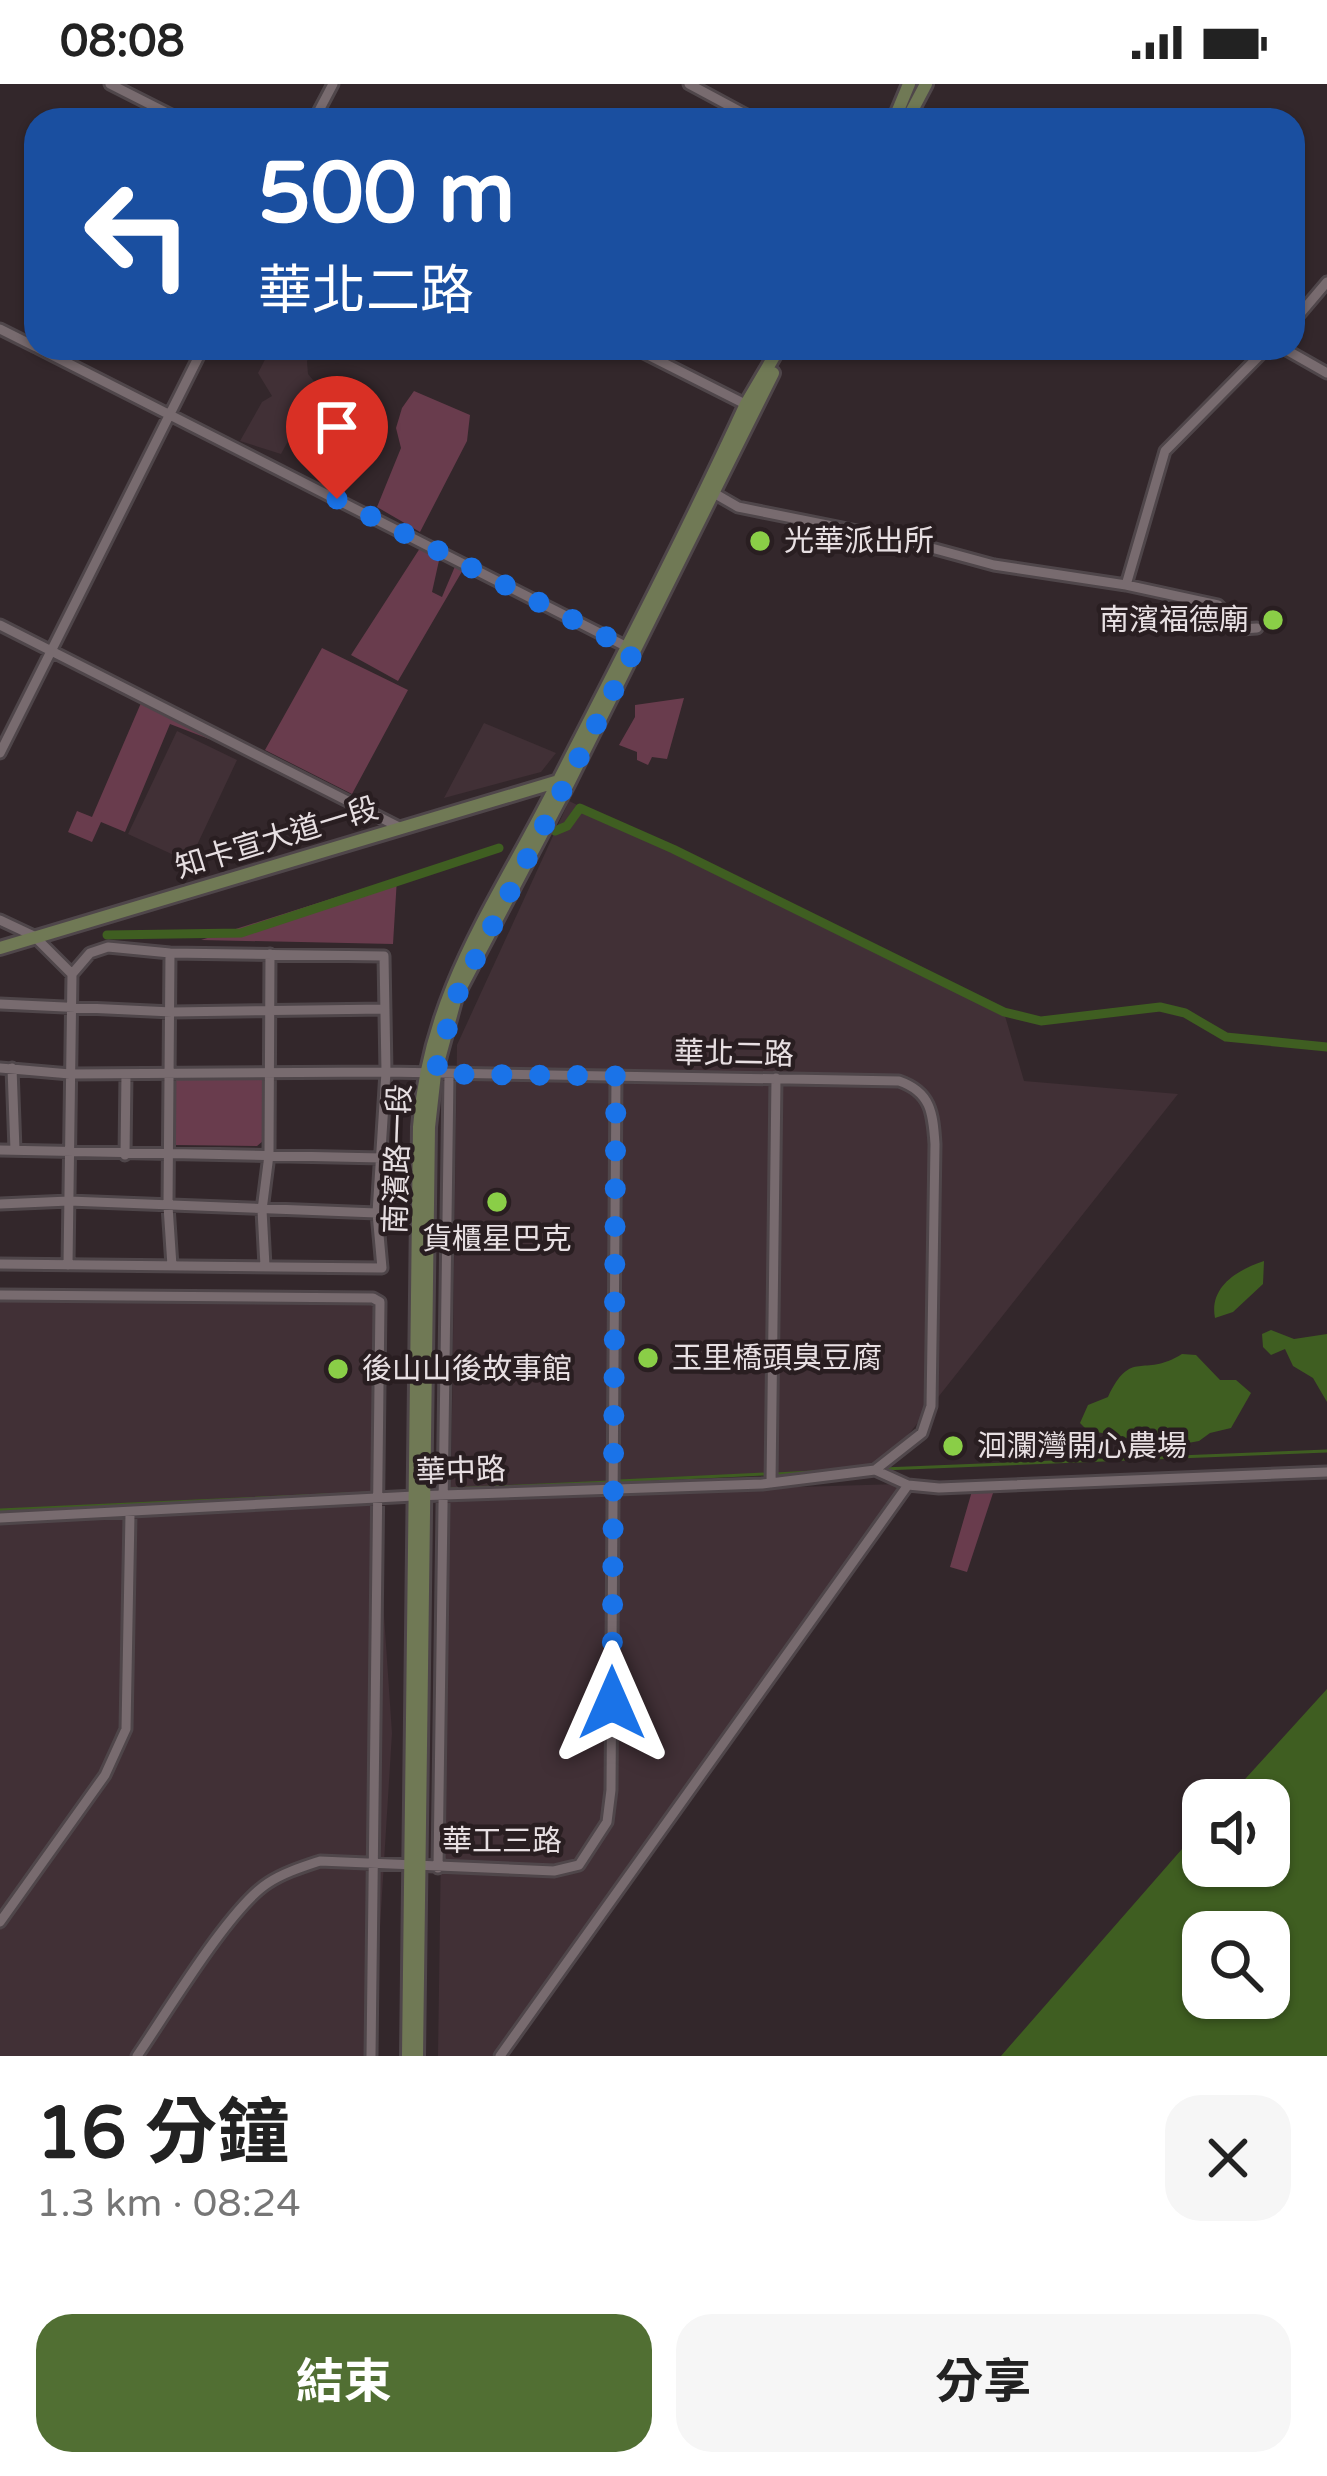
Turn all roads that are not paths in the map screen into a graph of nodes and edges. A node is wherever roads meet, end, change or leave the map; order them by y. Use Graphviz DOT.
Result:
graph roads {
  1 [pos="110,84"];
  2 [pos="689,84"];
  3 [pos="157,108"];
  4 [pos="733,108"];
  5 [pos="1327,282"];
  6 [pos="1305,308"];
  7 [pos="63,360"];
  8 [pos="197,360"];
  9 [pos="658,360"];
  10 [pos="776,360"];
  11 [pos="1256,360"];
  12 [pos="750,406"];
  13 [pos="171,415"];
  14 [pos="711,491"];
  15 [pos="1126,585"];
  16 [pos="0,625"];
  17 [pos="1257,628"];
  18 [pos="631,648"];
  19 [pos="51,652"];
  20 [pos="0,753"];
  21 [pos="564,782"];
  22 [pos="399,827"];
  23 [pos="0,920"];
  24 [pos="34,936"];
  25 [pos="0,948"];
  26 [pos="170,953"];
  27 [pos="271,954"];
  28 [pos="72,974"];
  29 [pos="0,1004"];
  30 [pos="70,1007"];
  31 [pos="385,1009"];
  32 [pos="172,1012"];
  33 [pos="270,1012"];
  34 [pos="6,1068"];
  35 [pos="386,1072"];
  36 [pos="171,1073"];
  37 [pos="70,1074"];
  38 [pos="126,1074"];
  39 [pos="436,1074"];
  40 [pos="270,1076"];
  41 [pos="616,1076"];
  42 [pos="776,1078"];
  43 [pos="0,1150"];
  44 [pos="15,1150"];
  45 [pos="68,1150"];
  46 [pos="168,1152"];
  47 [pos="124,1155"];
  48 [pos="268,1155"];
  49 [pos="382,1158"];
  50 [pos="69,1202"];
  51 [pos="0,1204"];
  52 [pos="168,1206"];
  53 [pos="262,1210"];
  54 [pos="377,1213"];
  55 [pos="0,1264"];
  56 [pos="68,1265"];
  57 [pos="172,1266"];
  58 [pos="265,1266"];
  59 [pos="0,1295"];
  60 [pos="875,1470"];
  61 [pos="1327,1472"];
  62 [pos="771,1483"];
  63 [pos="914,1486"];
  64 [pos="614,1491"];
  65 [pos="419,1496"];
  66 [pos="445,1496"];
  67 [pos="376,1498"];
  68 [pos="130,1514"];
  69 [pos="0,1519"];
  70 [pos="372,1862"];
  71 [pos="415,1863"];
  72 [pos="438,1868"];
  73 [pos="0,1922"];
  74 [pos="136,2056"];
  75 [pos="371,2056"];
  76 [pos="408,2056"];
  77 [pos="417,2056"];
  78 [pos="500,2056"];
  1 -- 3 [label="street"];
  2 -- 4 [label="street"];
  5 -- 6 [label="street"];
  7 -- 13 [label="street"];
  8 -- 13 [label="street"];
  9 -- 12 [label="street"];
  10 -- 12 [label="main road, 南濱路一段"];
  11 -- 15 [label="street"];
  12 -- 14 [label="main road, 南濱路一段"];
  13 -- 18 [label="street"];
  13 -- 19 [label="street"];
  14 -- 15 [label="street"];
  14 -- 18 [label="main road, 南濱路一段"];
  15 -- 17 [label="street"];
  16 -- 19 [label="street"];
  18 -- 21 [label="main road, 南濱路一段"];
  19 -- 20 [label="street"];
  19 -- 22 [label="street"];
  21 -- 22 [label="main road, 知卡宣大道一段"];
  21 -- 39 [label="main road, 南濱路一段"];
  22 -- 24 [label="main road, 知卡宣大道一段"];
  23 -- 24 [label="street"];
  24 -- 25 [label="main road, 知卡宣大道一段"];
  24 -- 28 [label="street"];
  26 -- 27 [label="street"];
  26 -- 28 [label="street"];
  26 -- 32 [label="street"];
  27 -- 31 [label="street"];
  27 -- 33 [label="street"];
  28 -- 30 [label="street"];
  29 -- 30 [label="street"];
  30 -- 32 [label="street"];
  30 -- 37 [label="street"];
  31 -- 33 [label="street"];
  31 -- 35 [label="street"];
  32 -- 33 [label="street"];
  32 -- 36 [label="street"];
  33 -- 40 [label="street"];
  34 -- 37 [label="street, 華北二路"];
  34 -- 44 [label="street"];
  35 -- 39 [label="street, 華北二路"];
  35 -- 40 [label="street, 華北二路"];
  35 -- 49 [label="street"];
  36 -- 38 [label="street, 華北二路"];
  36 -- 40 [label="street, 華北二路"];
  36 -- 46 [label="street"];
  37 -- 38 [label="street, 華北二路"];
  37 -- 45 [label="street"];
  38 -- 47 [label="street"];
  39 -- 41 [label="street, 華北二路"];
  39 -- 65 [label="main road, 南濱路一段"];
  39 -- 66 [label="street"];
  40 -- 48 [label="street"];
  41 -- 42 [label="street, 華北二路"];
  41 -- 64 [label="street, 華工三路"];
  42 -- 60 [label="street, 華北二路"];
  42 -- 62 [label="street"];
  43 -- 44 [label="street"];
  44 -- 45 [label="street"];
  45 -- 47 [label="street"];
  45 -- 50 [label="street"];
  46 -- 47 [label="street"];
  46 -- 48 [label="street"];
  46 -- 52 [label="street"];
  48 -- 49 [label="street"];
  48 -- 53 [label="street"];
  49 -- 54 [label="street"];
  50 -- 51 [label="street"];
  50 -- 52 [label="street"];
  50 -- 56 [label="street"];
  52 -- 53 [label="street"];
  52 -- 57 [label="street"];
  53 -- 54 [label="street"];
  53 -- 58 [label="street"];
  54 -- 58 [label="street"];
  55 -- 56 [label="street"];
  56 -- 57 [label="street"];
  57 -- 58 [label="street"];
  59 -- 67 [label="street"];
  60 -- 62 [label="street, 華中路"];
  60 -- 63 [label="street"];
  61 -- 63 [label="street"];
  62 -- 64 [label="street, 華中路"];
  63 -- 78 [label="street"];
  64 -- 66 [label="street, 華中路"];
  64 -- 72 [label="street, 華工三路"];
  65 -- 66 [label="street, 華中路"];
  65 -- 67 [label="street, 華中路"];
  65 -- 71 [label="main road, 南濱路一段"];
  66 -- 72 [label="street"];
  67 -- 68 [label="street, 華中路"];
  67 -- 70 [label="street"];
  68 -- 69 [label="street, 華中路"];
  68 -- 73 [label="street"];
  70 -- 71 [label="street, 華工三路"];
  70 -- 74 [label="street, 華工三路"];
  70 -- 75 [label="street"];
  71 -- 72 [label="street, 華工三路"];
  71 -- 76 [label="main road, 南濱路一段"];
  71 -- 77 [label="main road, 南濱路一段"];
}
